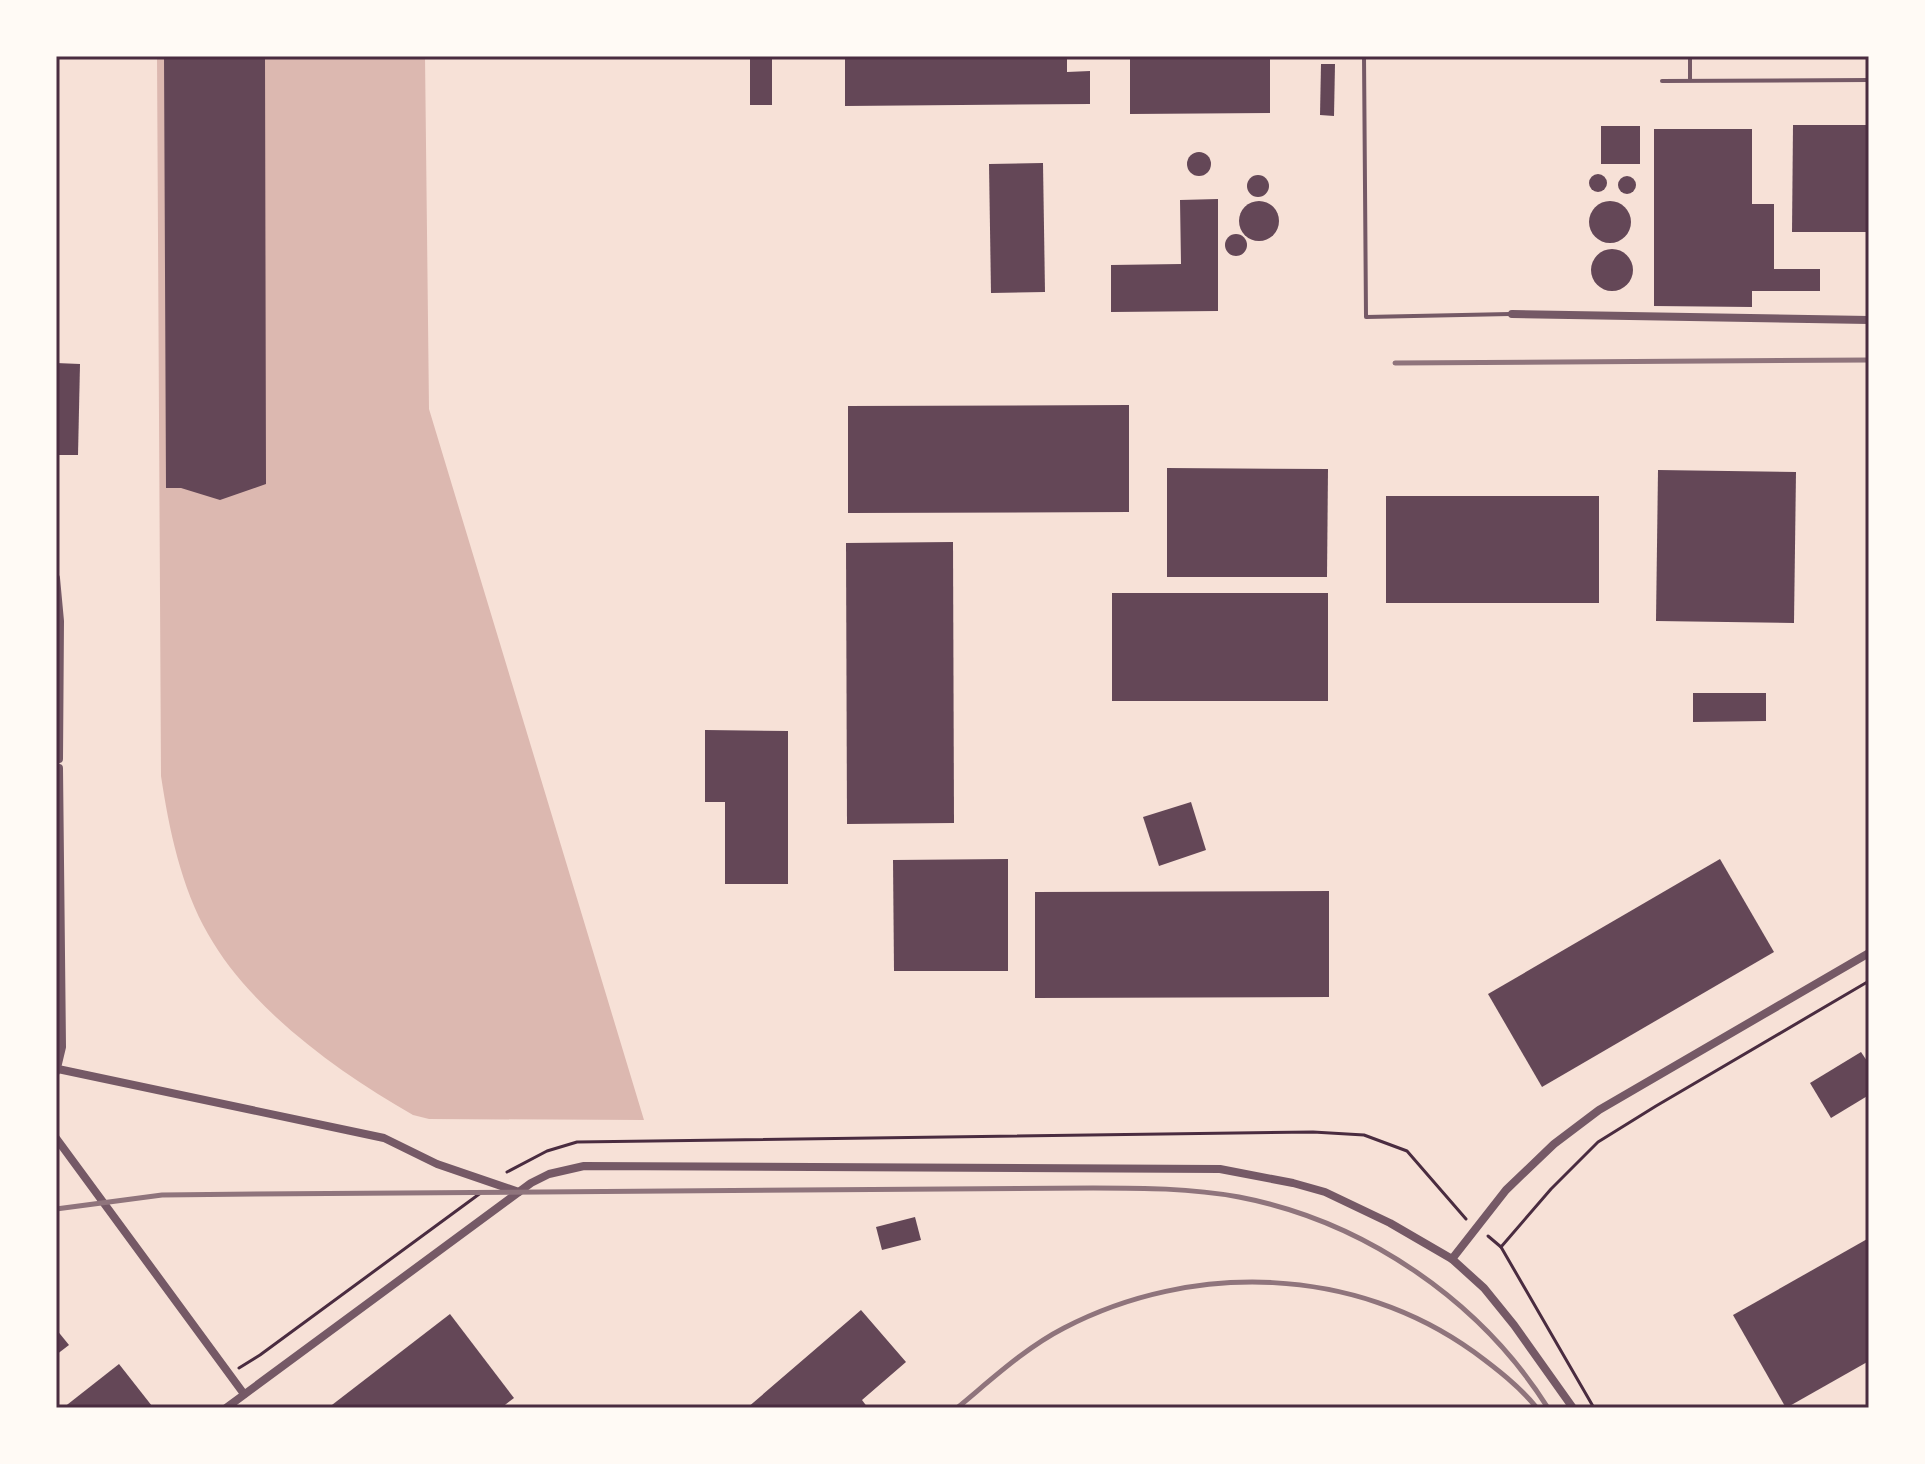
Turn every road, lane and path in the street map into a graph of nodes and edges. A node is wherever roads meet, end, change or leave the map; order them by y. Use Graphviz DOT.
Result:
graph roads {
  1 [pos="1364,56"];
  2 [pos="1690,56"];
  3 [pos="1690,80"];
  4 [pos="1869,80"];
  5 [pos="1662,81"];
  6 [pos="1512,314"];
  7 [pos="1869,320"];
  8 [pos="56,578"];
  9 [pos="1869,953"];
  10 [pos="1869,981"];
  11 [pos="57,1070"];
  12 [pos="56,1138"];
  13 [pos="519,1192"];
  14 [pos="1452,1259"];
  15 [pos="244,1394"];
  16 [pos="226,1408"];
  17 [pos="1573,1408"];
  18 [pos="1594,1408"];
  1 -- 6 [label="lane"];
  2 -- 3 [label="lane"];
  3 -- 4 [label="lane"];
  3 -- 5 [label="lane"];
  6 -- 7 [label="street"];
  8 -- 11 [label="street"];
  9 -- 14 [label="street"];
  10 -- 18 [label="path"];
  11 -- 13 [label="street"];
  12 -- 15 [label="street"];
  13 -- 14 [label="street"];
  13 -- 15 [label="street"];
  14 -- 17 [label="street"];
  15 -- 16 [label="street"];
}
